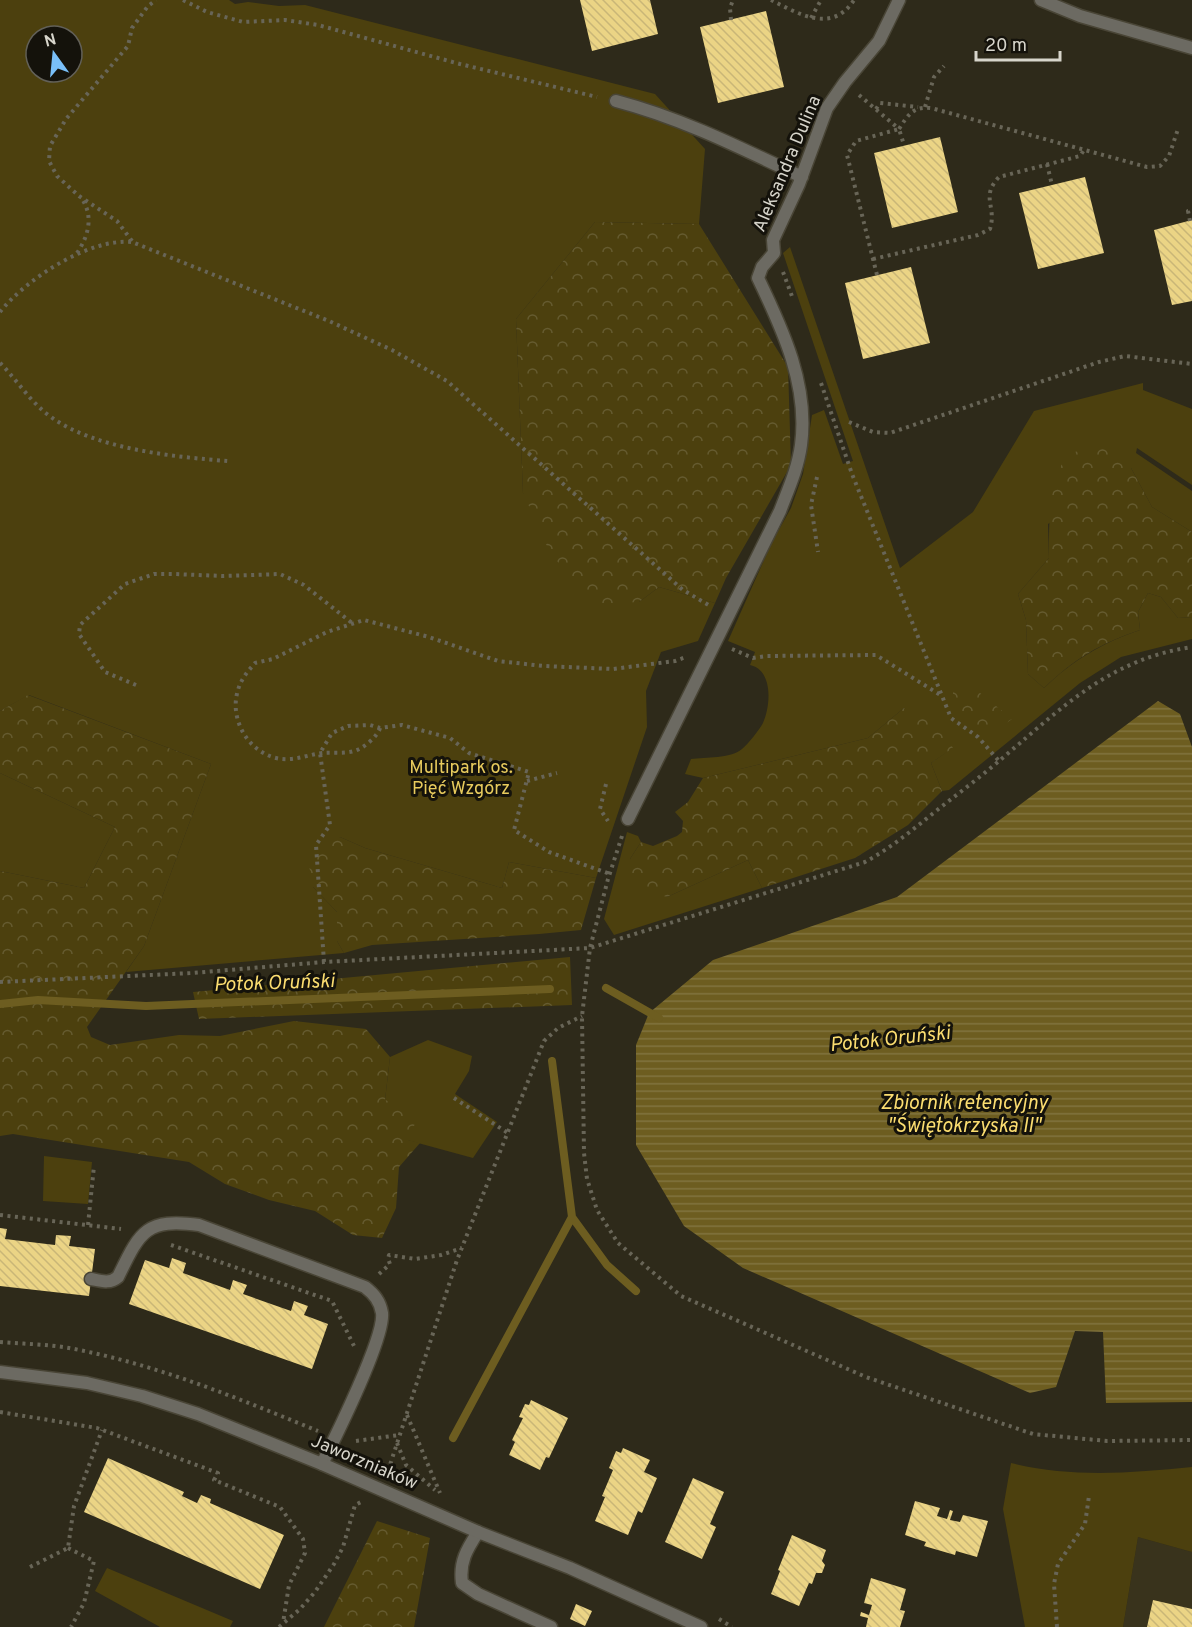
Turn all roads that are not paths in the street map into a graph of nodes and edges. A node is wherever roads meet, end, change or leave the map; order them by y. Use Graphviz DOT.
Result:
graph roads {
  1 [pos="899,0"];
  2 [pos="1041,0"];
  3 [pos="1192,48"];
  4 [pos="616,101"];
  5 [pos="802,177"];
  6 [pos="628,819"];
  7 [pos="91,1279"];
  8 [pos="0,1372"];
  9 [pos="322,1464"];
  10 [pos="478,1532"];
  11 [pos="551,1627"];
  12 [pos="700,1627"];
  1 -- 5 [label="street, Aleksandra Dulina"];
  2 -- 3 [label="street"];
  4 -- 5 [label="street"];
  5 -- 6 [label="street, Aleksandra Dulina"];
  7 -- 9 [label="street"];
  8 -- 9 [label="street, Jaworzniaków"];
  9 -- 10 [label="street, Jaworzniaków"];
  10 -- 11 [label="street"];
  10 -- 12 [label="street, Jaworzniaków"];
}
